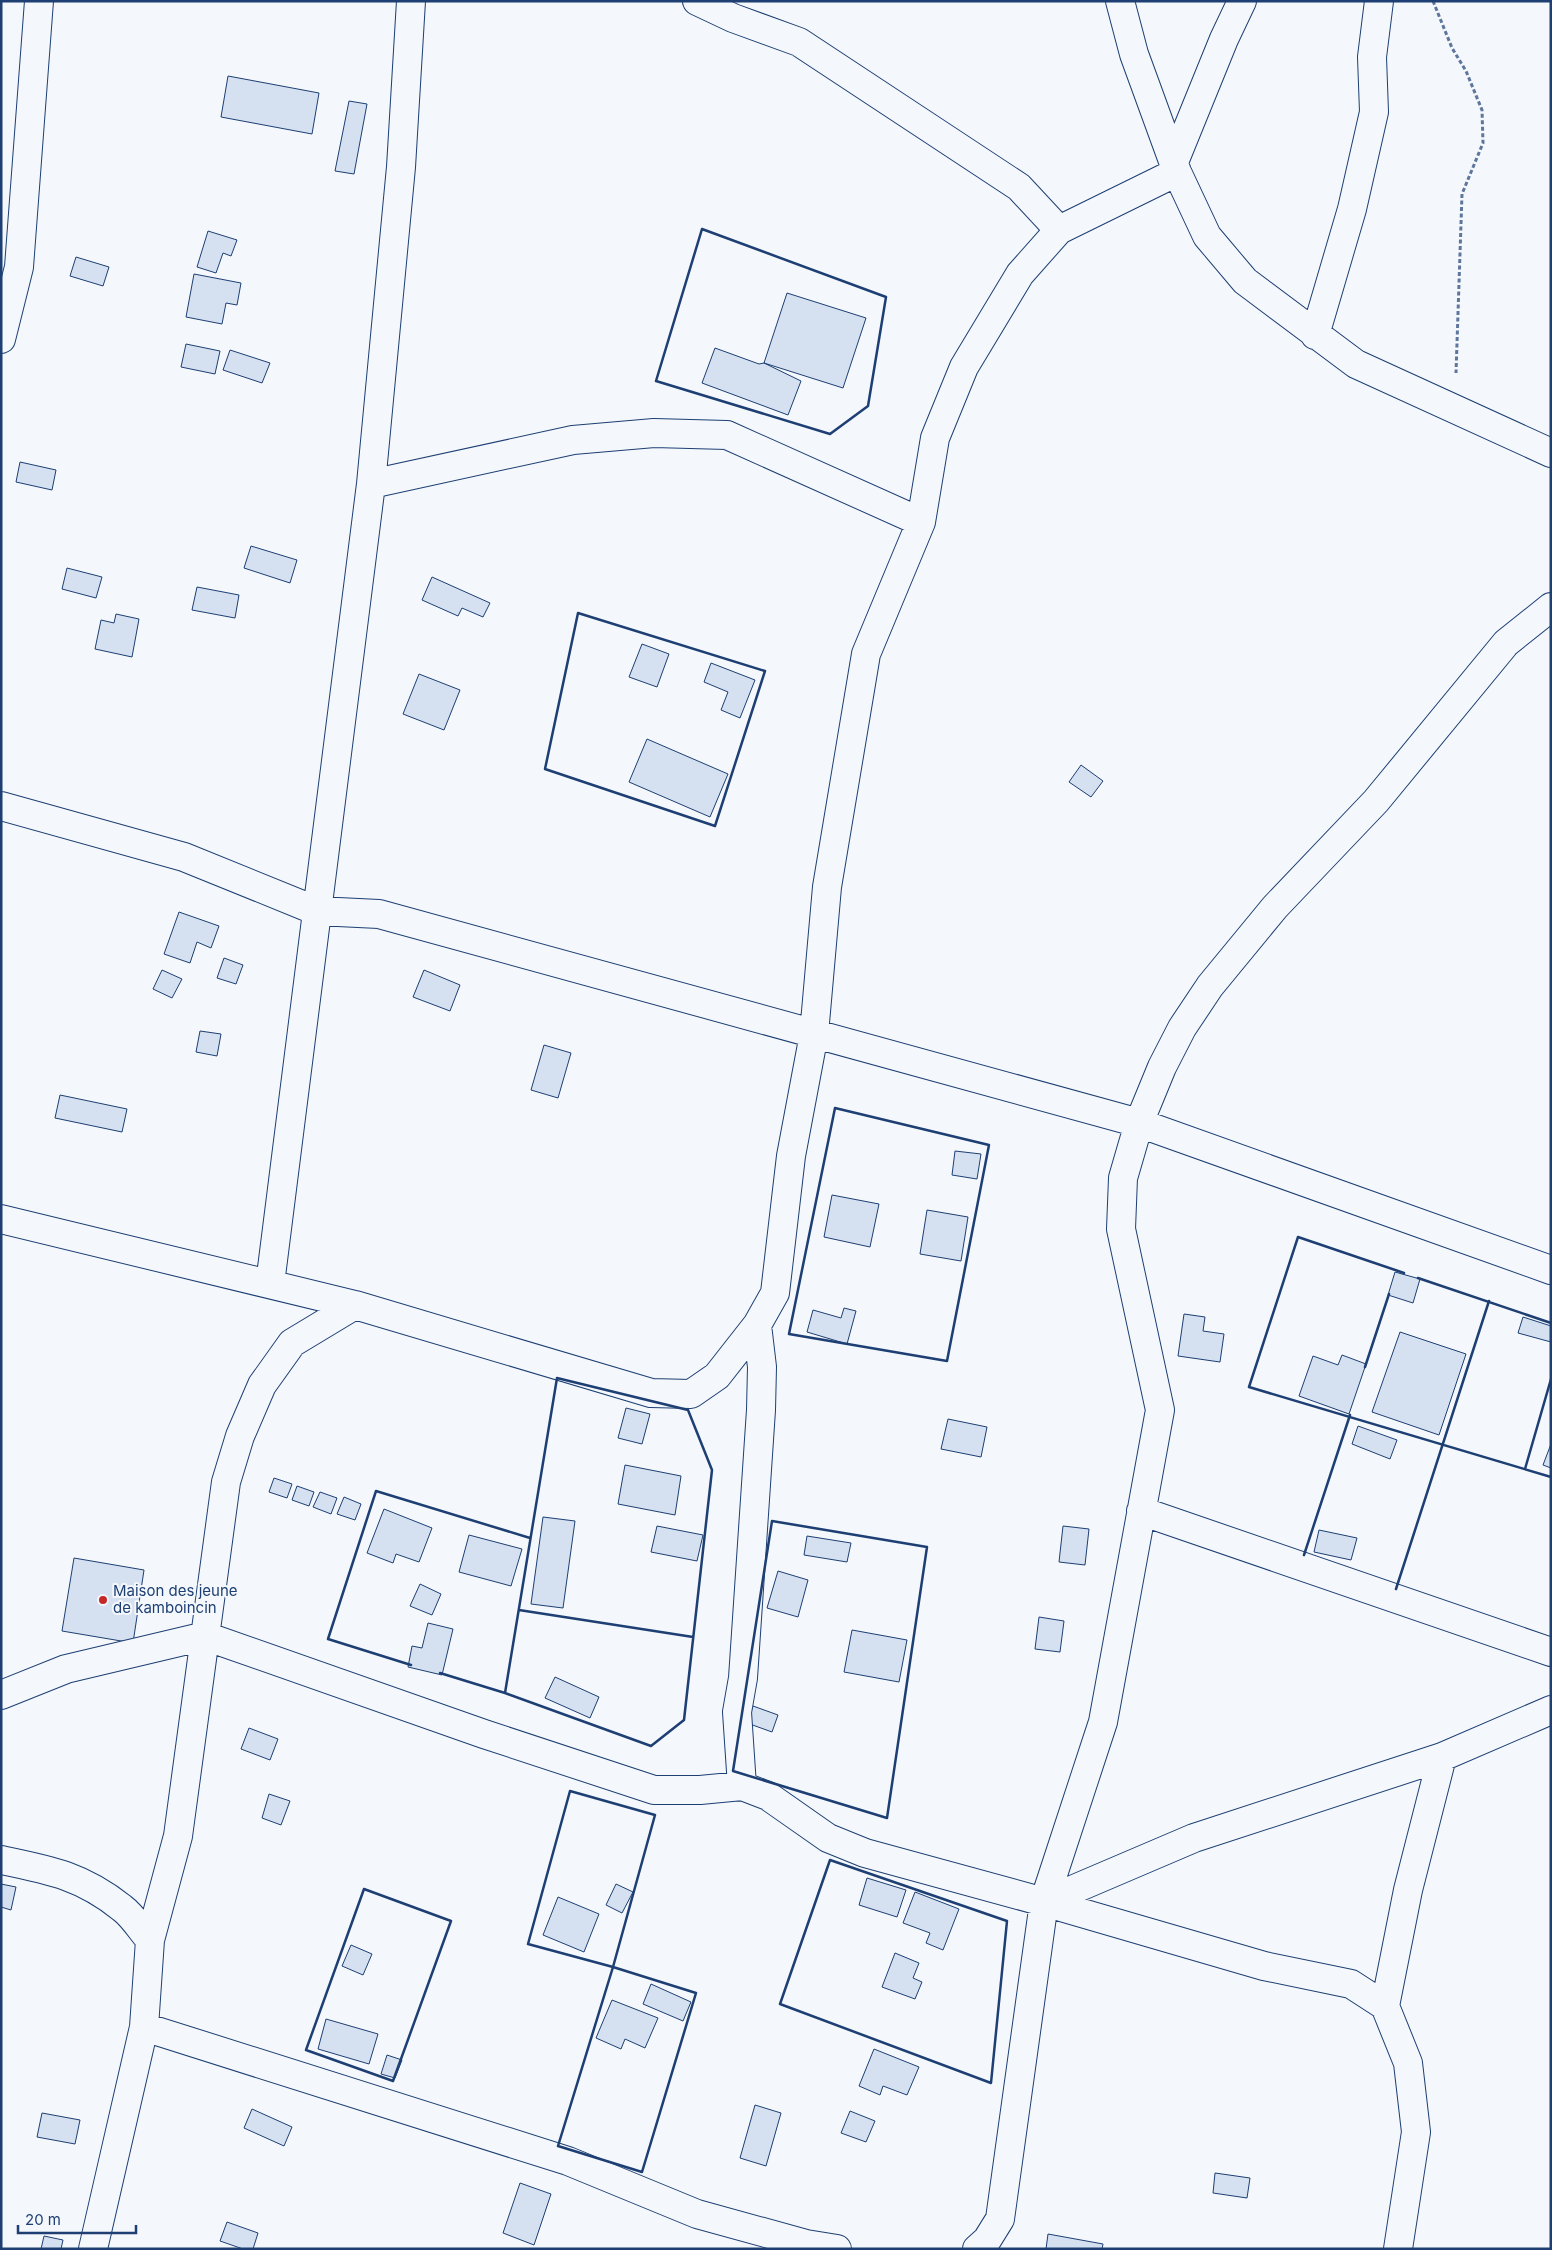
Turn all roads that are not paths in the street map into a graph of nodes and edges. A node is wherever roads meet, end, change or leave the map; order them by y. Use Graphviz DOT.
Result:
graph roads {
  1 [pos="39,1"];
  2 [pos="412,1"];
  3 [pos="697,1"];
  4 [pos="1120,1"];
  5 [pos="1242,1"];
  6 [pos="1379,1"];
  7 [pos="1176,167"];
  8 [pos="1059,230"];
  9 [pos="1316,335"];
  10 [pos="1,339"];
  11 [pos="1551,452"];
  12 [pos="371,484"];
  13 [pos="921,522"];
  14 [pos="1551,607"];
  15 [pos="1,806"];
  16 [pos="317,912"];
  17 [pos="814,1034"];
  18 [pos="1138,1123"];
  19 [pos="1,1219"];
  20 [pos="1551,1270"];
  21 [pos="270,1284"];
  22 [pos="354,1305"];
  23 [pos="757,1325"];
  24 [pos="1141,1511"];
  25 [pos="205,1636"];
  26 [pos="1551,1652"];
  27 [pos="1,1694"];
  28 [pos="1551,1710"];
  29 [pos="1442,1757"];
  30 [pos="742,1786"];
  31 [pos="1,1860"];
  32 [pos="1044,1902"];
  33 [pos="150,1940"];
  34 [pos="1385,2006"];
  35 [pos="144,2027"];
  36 [pos="805,2246"];
  37 [pos="984,2246"];
  38 [pos="94,2249"];
  39 [pos="837,2249"];
  40 [pos="1398,2249"];
  1 -- 10 [label="street"];
  2 -- 12 [label="street"];
  3 -- 8 [label="street"];
  4 -- 7 [label="street"];
  5 -- 7 [label="street"];
  6 -- 9 [label="street"];
  7 -- 8 [label="street"];
  7 -- 9 [label="street"];
  8 -- 13 [label="street"];
  9 -- 11 [label="street"];
  12 -- 13 [label="street"];
  12 -- 16 [label="street"];
  13 -- 17 [label="street"];
  14 -- 18 [label="street"];
  15 -- 16 [label="street"];
  16 -- 17 [label="street"];
  16 -- 21 [label="street"];
  17 -- 18 [label="street"];
  17 -- 23 [label="street"];
  18 -- 20 [label="street"];
  18 -- 24 [label="street"];
  19 -- 21 [label="street"];
  21 -- 22 [label="street"];
  22 -- 23 [label="street"];
  22 -- 25 [label="street"];
  23 -- 30 [label="street"];
  24 -- 26 [label="street"];
  24 -- 32 [label="street"];
  25 -- 27 [label="street"];
  25 -- 30 [label="street"];
  25 -- 33 [label="street"];
  28 -- 29 [label="street"];
  29 -- 32 [label="street"];
  29 -- 34 [label="street"];
  30 -- 32 [label="street"];
  31 -- 33 [label="street"];
  32 -- 34 [label="street"];
  32 -- 37 [label="street"];
  33 -- 35 [label="street"];
  34 -- 40 [label="street"];
  35 -- 36 [label="street"];
  35 -- 38 [label="street"];
  36 -- 39 [label="street"];
}
